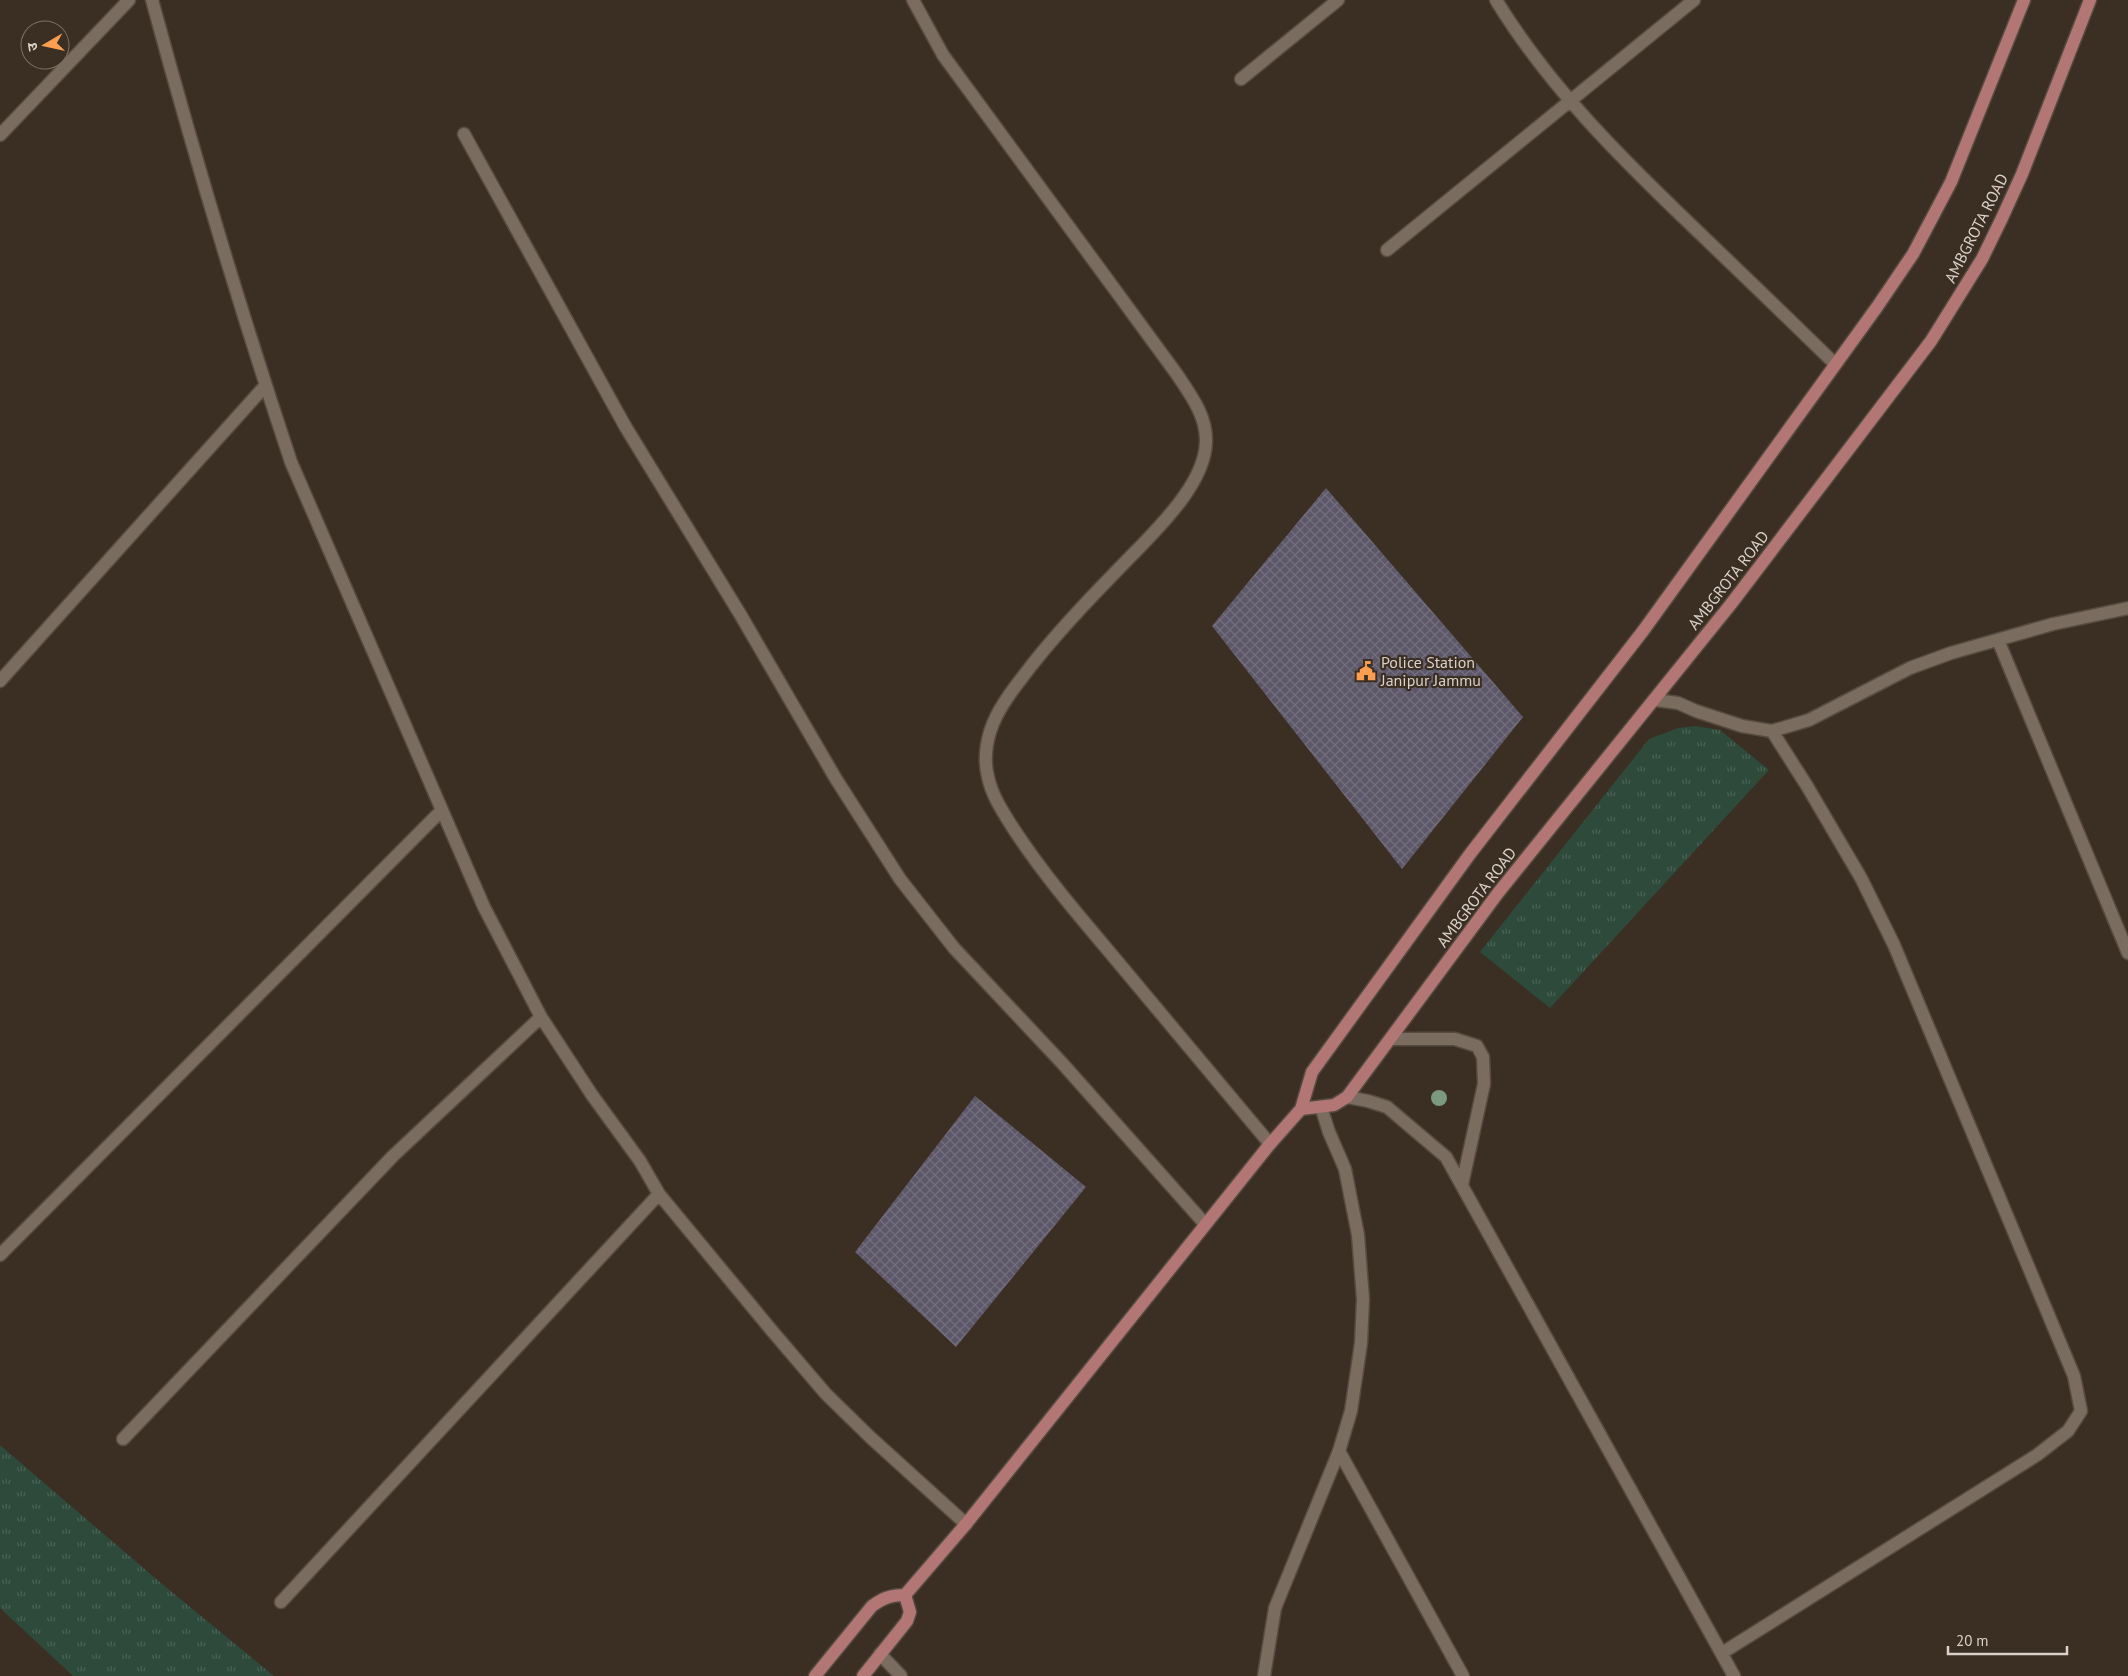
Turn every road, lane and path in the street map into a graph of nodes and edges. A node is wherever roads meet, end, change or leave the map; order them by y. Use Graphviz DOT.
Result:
graph roads {
  1 [pos="129,0"];
  2 [pos="152,0"];
  3 [pos="913,0"];
  4 [pos="1338,0"];
  5 [pos="1496,0"];
  6 [pos="1694,0"];
  7 [pos="2024,0"];
  8 [pos="2090,0"];
  9 [pos="1241,80"];
  10 [pos="1569,101"];
  11 [pos="464,134"];
  12 [pos="0,135"];
  13 [pos="1387,250"];
  14 [pos="1835,364"];
  15 [pos="265,386"];
  16 [pos="2128,608"];
  17 [pos="1998,640"];
  18 [pos="0,681"];
  19 [pos="1655,700"];
  20 [pos="1772,731"];
  21 [pos="442,810"];
  22 [pos="2128,953"];
  23 [pos="541,1017"];
  24 [pos="1392,1039"];
  25 [pos="1347,1097"];
  26 [pos="1321,1107"];
  27 [pos="1301,1109"];
  28 [pos="1270,1144"];
  29 [pos="1462,1185"];
  30 [pos="659,1194"];
  31 [pos="1204,1224"];
  32 [pos="0,1255"];
  33 [pos="122,1439"];
  34 [pos="1339,1451"];
  35 [pos="966,1524"];
  36 [pos="905,1595"];
  37 [pos="281,1602"];
  38 [pos="1722,1653"];
  39 [pos="880,1654"];
  40 [pos="815,1676"];
  41 [pos="863,1676"];
  42 [pos="901,1676"];
  43 [pos="1264,1676"];
  44 [pos="1463,1676"];
  45 [pos="1734,1676"];
  1 -- 12 [label="street"];
  2 -- 15 [label="street"];
  3 -- 28 [label="street"];
  4 -- 9 [label="street"];
  5 -- 10 [label="street"];
  6 -- 10 [label="street"];
  7 -- 14 [label="main road"];
  8 -- 19 [label="main road, AMBGROTA ROAD"];
  10 -- 13 [label="street"];
  10 -- 14 [label="street"];
  11 -- 31 [label="street"];
  14 -- 27 [label="main road"];
  15 -- 18 [label="street"];
  15 -- 21 [label="street"];
  16 -- 17 [label="street"];
  17 -- 20 [label="street"];
  17 -- 22 [label="street"];
  19 -- 20 [label="street"];
  19 -- 24 [label="main road, AMBGROTA ROAD"];
  20 -- 38 [label="street"];
  21 -- 23 [label="street"];
  21 -- 32 [label="street"];
  23 -- 30 [label="street"];
  23 -- 33 [label="street"];
  24 -- 25 [label="main road, AMBGROTA ROAD"];
  24 -- 29 [label="street"];
  25 -- 26 [label="main road, AMBGROTA ROAD"];
  25 -- 29 [label="street"];
  26 -- 27 [label="main road, AMBGROTA ROAD"];
  26 -- 34 [label="street"];
  27 -- 28 [label="main road"];
  28 -- 31 [label="main road"];
  29 -- 38 [label="street"];
  30 -- 35 [label="street"];
  30 -- 37 [label="street"];
  31 -- 35 [label="main road"];
  34 -- 43 [label="street"];
  34 -- 44 [label="street"];
  35 -- 36 [label="main road"];
  36 -- 39 [label="main road"];
  36 -- 40 [label="main road"];
  38 -- 45 [label="street"];
  39 -- 41 [label="main road"];
  39 -- 42 [label="street"];
}
